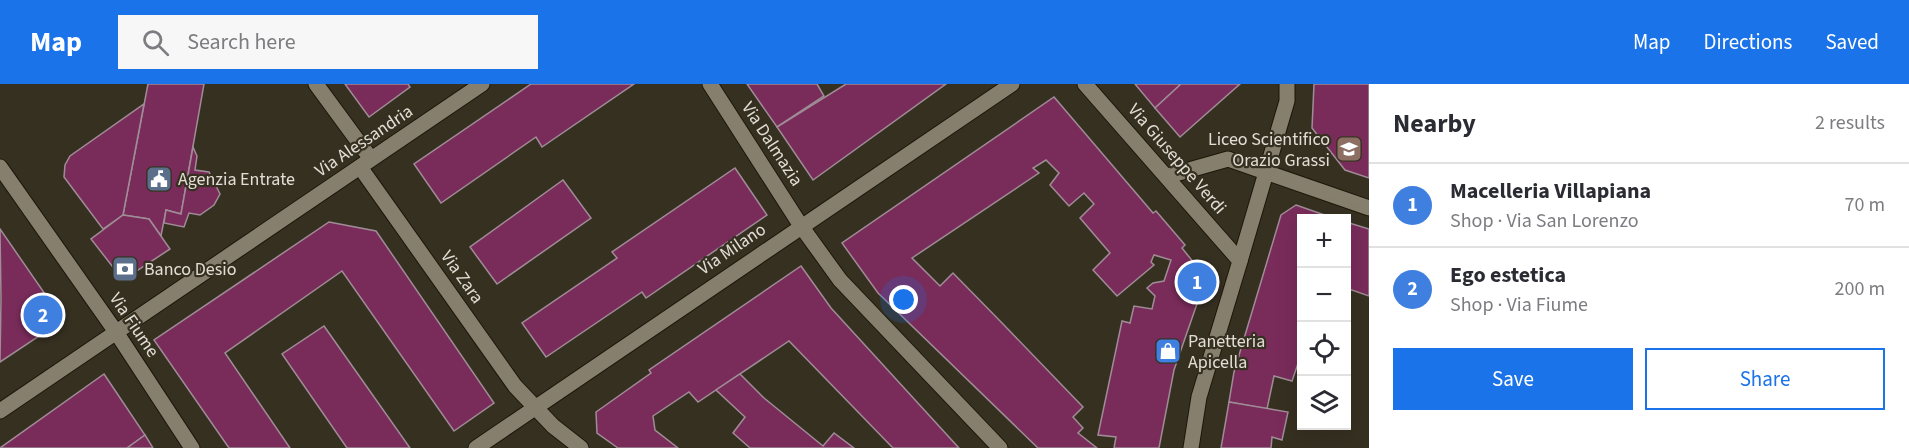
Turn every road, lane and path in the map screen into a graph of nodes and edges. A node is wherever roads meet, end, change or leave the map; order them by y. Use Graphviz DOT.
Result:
graph roads {
  1 [pos="316,84"];
  2 [pos="482,84"];
  3 [pos="710,84"];
  4 [pos="1012,84"];
  5 [pos="1085,84"];
  6 [pos="1287,84"];
  7 [pos="365,163"];
  8 [pos="0,167"];
  9 [pos="1266,170"];
  10 [pos="1168,176"];
  11 [pos="1369,208"];
  12 [pos="801,226"];
  13 [pos="1240,261"];
  14 [pos="116,332"];
  15 [pos="535,407"];
  16 [pos="0,411"];
  17 [pos="192,448"];
  18 [pos="476,448"];
  19 [pos="581,448"];
  20 [pos="1000,448"];
  21 [pos="1191,448"];
  1 -- 7 [label="street, Via Zara"];
  2 -- 7 [label="street, Via Alessandria"];
  3 -- 12 [label="street, Via Dalmazia"];
  4 -- 12 [label="street, Via Milano"];
  5 -- 10 [label="street, Via Giuseppe Verdi"];
  6 -- 9 [label="street"];
  7 -- 14 [label="street, Via Alessandria"];
  7 -- 15 [label="street, Via Zara"];
  8 -- 14 [label="street, Via Fiume"];
  9 -- 10 [label="street"];
  9 -- 11 [label="street"];
  9 -- 13 [label="street"];
  10 -- 13 [label="street, Via Giuseppe Verdi"];
  12 -- 15 [label="street, Via Milano"];
  12 -- 20 [label="street, Via Dalmazia"];
  13 -- 21 [label="street"];
  14 -- 16 [label="street, Via Alessandria"];
  14 -- 17 [label="street, Via Fiume"];
  15 -- 18 [label="street, Via Milano"];
  15 -- 19 [label="street, Via Zara"];
}
